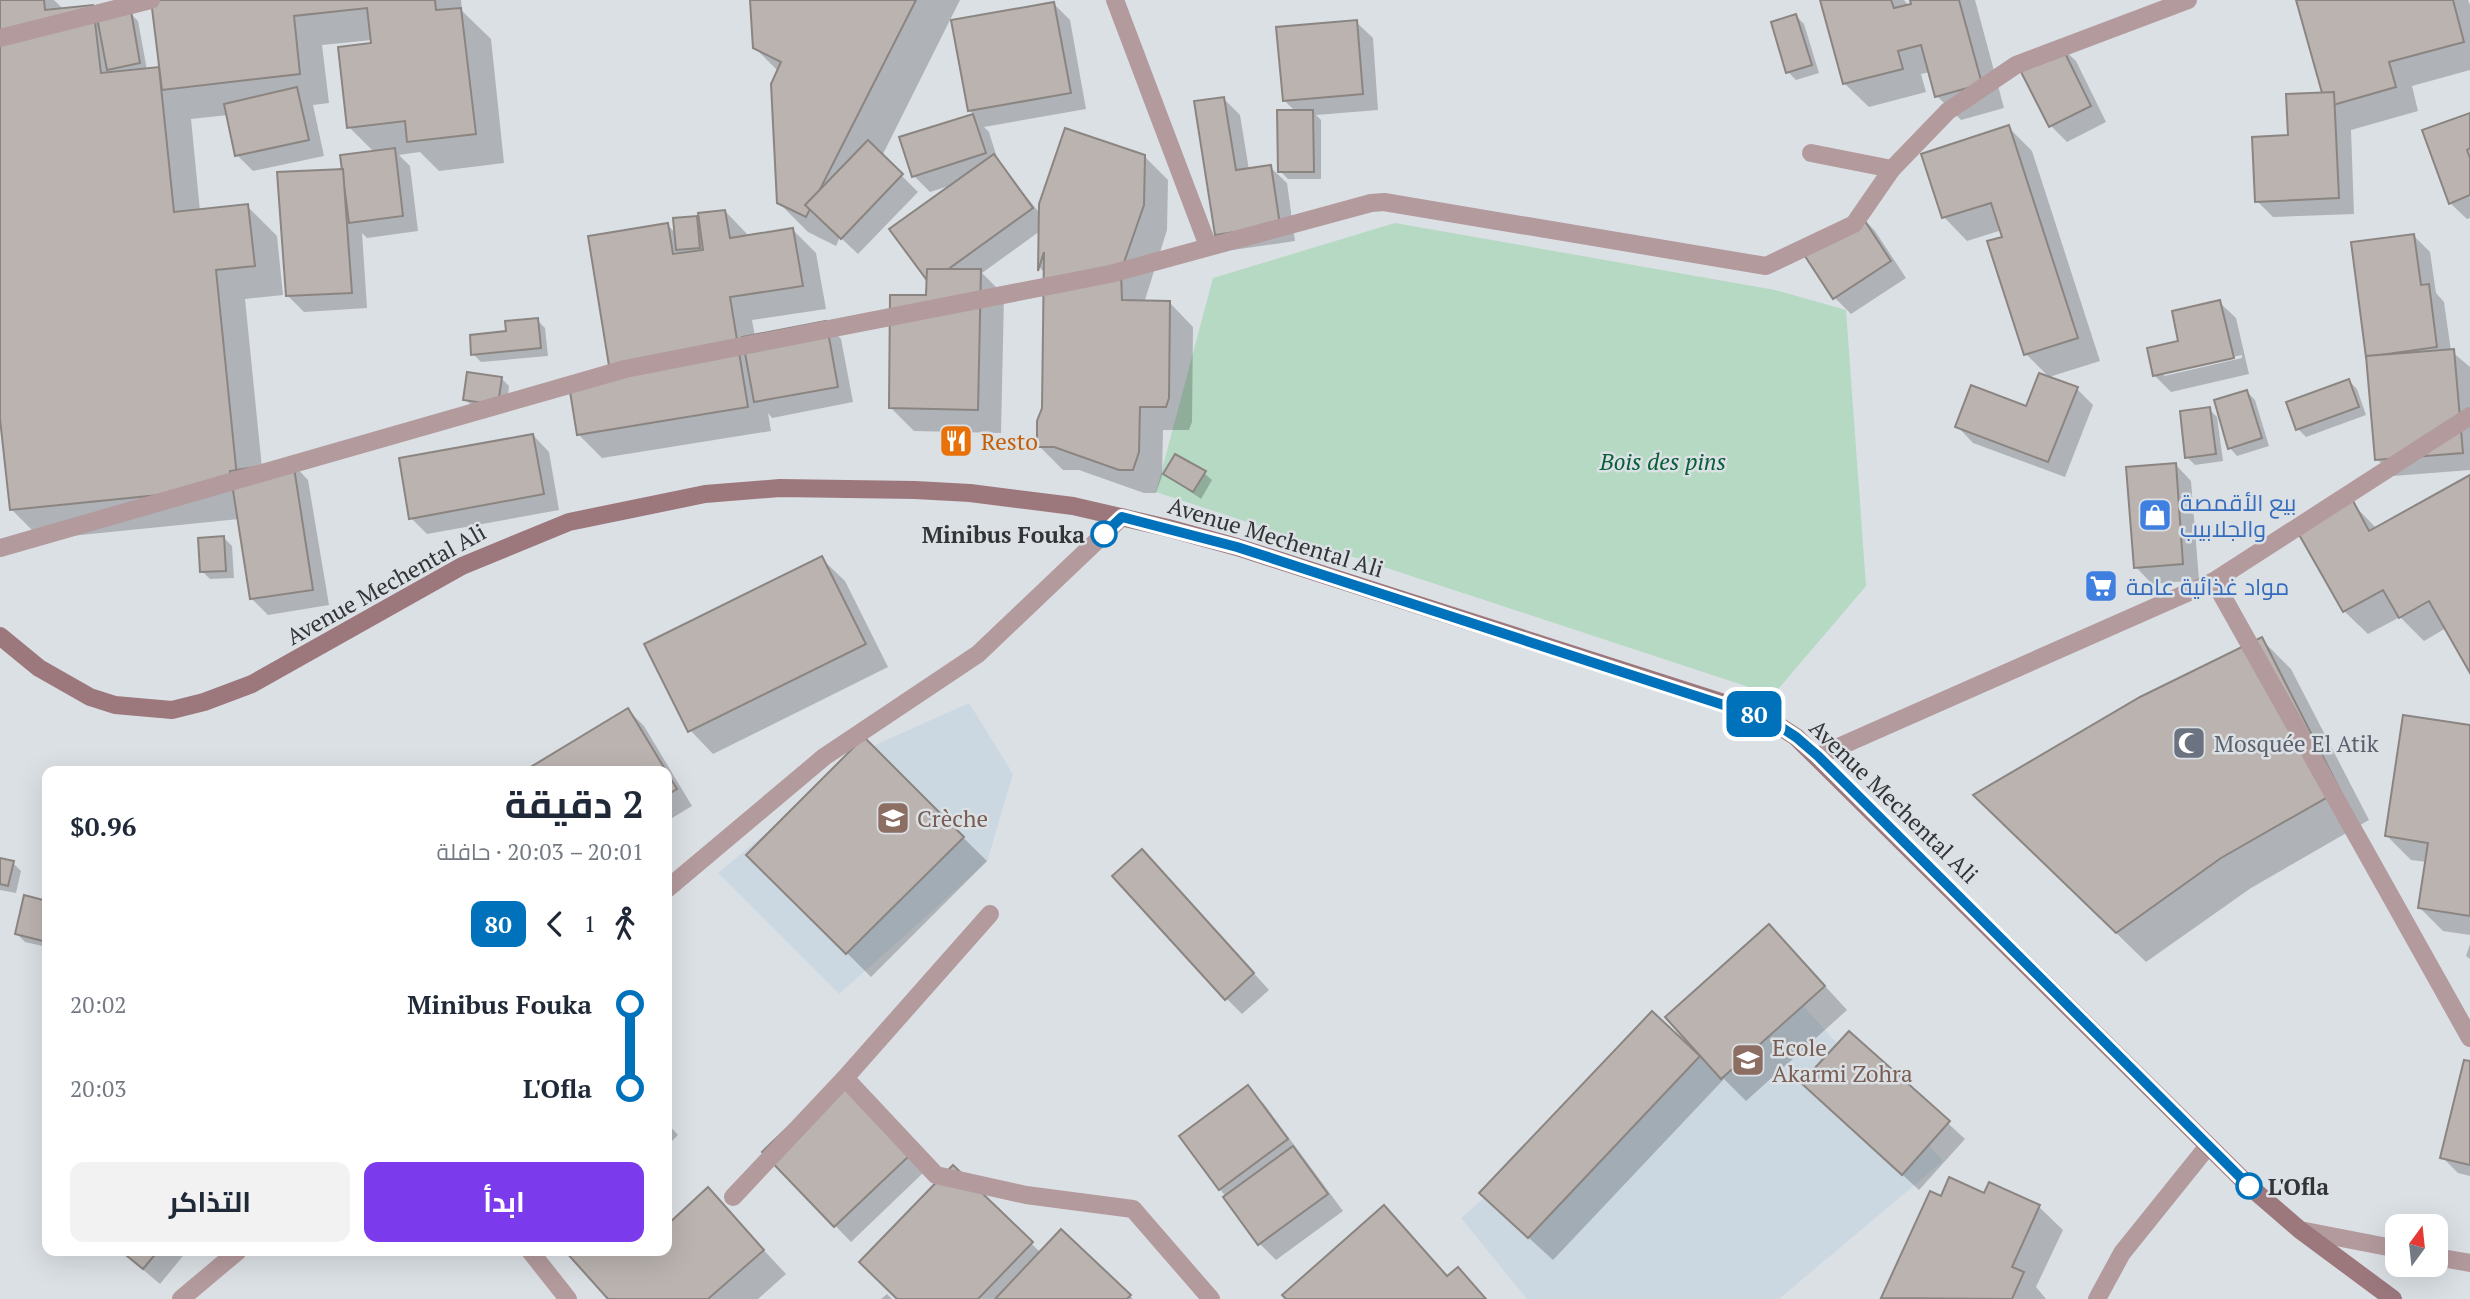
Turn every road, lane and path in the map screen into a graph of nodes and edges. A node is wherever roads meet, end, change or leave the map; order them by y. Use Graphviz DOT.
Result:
graph roads {
  1 [pos="151,0"];
  2 [pos="1115,0"];
  3 [pos="2188,0"];
  4 [pos="0,38"];
  5 [pos="1811,153"];
  6 [pos="1892,169"];
  7 [pos="1208,246"];
  8 [pos="2470,416"];
  9 [pos="1122,517"];
  10 [pos="0,548"];
  11 [pos="2214,581"];
  12 [pos="0,636"];
  13 [pos="1818,756"];
  14 [pos="672,885"];
  15 [pos="990,914"];
  16 [pos="2470,1038"];
  17 [pos="845,1078"];
  18 [pos="2208,1146"];
  19 [pos="733,1197"];
  20 [pos="2301,1230"];
  21 [pos="2385,1246"];
  22 [pos="232,1256"];
  23 [pos="534,1256"];
  24 [pos="2448,1259"];
  25 [pos="2470,1264"];
  26 [pos="2368,1278"];
  27 [pos="181,1299"];
  28 [pos="568,1299"];
  29 [pos="1212,1299"];
  30 [pos="2097,1299"];
  31 [pos="2393,1299"];
  32 [pos="2403,1299"];
  1 -- 4 [label="street"];
  2 -- 7 [label="street"];
  3 -- 6 [label="street"];
  5 -- 6 [label="street"];
  6 -- 7 [label="street"];
  7 -- 10 [label="street"];
  8 -- 11 [label="street"];
  9 -- 12 [label="main road, Avenue Mechental Ali"];
  9 -- 13 [label="main road, Avenue Mechental Ali"];
  9 -- 14 [label="street"];
  11 -- 13 [label="street"];
  11 -- 16 [label="street"];
  13 -- 18 [label="main road, Avenue Mechental Ali"];
  15 -- 17 [label="street"];
  17 -- 19 [label="street"];
  17 -- 29 [label="street"];
  18 -- 20 [label="main road, Avenue Mechental Ali"];
  18 -- 30 [label="street"];
  20 -- 21 [label="street"];
  20 -- 26 [label="main road, Avenue Mechental Ali"];
  22 -- 27 [label="street"];
  23 -- 28 [label="street"];
  24 -- 25 [label="street"];
  26 -- 31 [label="main road"];
  26 -- 32 [label="main road"];
}
